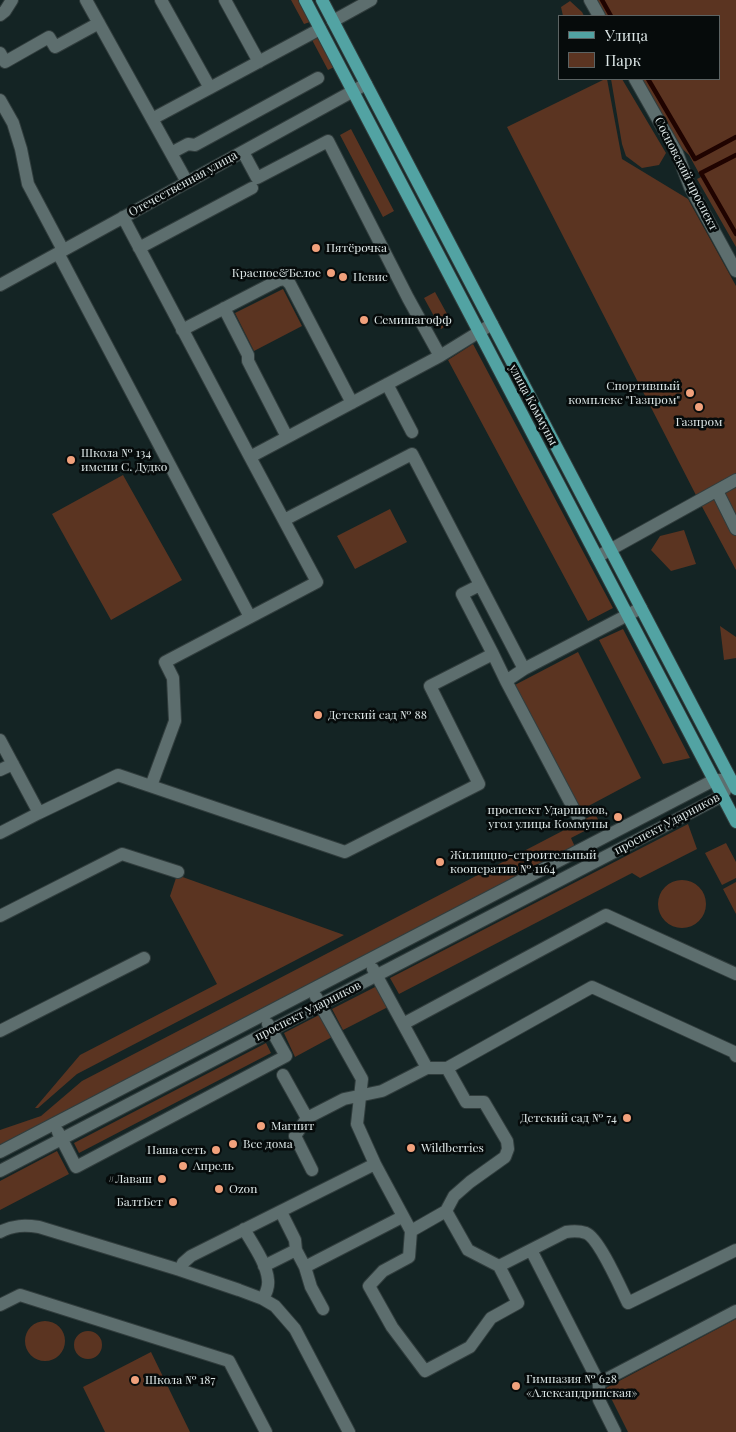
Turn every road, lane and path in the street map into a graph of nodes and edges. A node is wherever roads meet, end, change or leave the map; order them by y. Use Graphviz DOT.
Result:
graph roads {
  1 [pos="12,0"];
  2 [pos="86,0"];
  3 [pos="161,0"];
  4 [pos="225,0"];
  5 [pos="305,0"];
  6 [pos="322,0"];
  7 [pos="371,0"];
  8 [pos="590,0"];
  9 [pos="0,15"];
  10 [pos="598,15"];
  11 [pos="333,20"];
  12 [pos="99,24"];
  13 [pos="320,29"];
  14 [pos="0,54"];
  15 [pos="259,62"];
  16 [pos="318,78"];
  17 [pos="636,80"];
  18 [pos="366,84"];
  19 [pos="210,88"];
  20 [pos="353,91"];
  21 [pos="0,100"];
  22 [pos="152,119"];
  23 [pos="242,152"];
  24 [pos="171,153"];
  25 [pos="187,182"];
  26 [pos="252,188"];
  27 [pos="123,217"];
  28 [pos="139,248"];
  29 [pos="60,252"];
  30 [pos="736,270"];
  31 [pos="0,285"];
  32 [pos="224,308"];
  33 [pos="492,324"];
  34 [pos="182,330"];
  35 [pos="479,332"];
  36 [pos="440,356"];
  37 [pos="387,384"];
  38 [pos="352,403"];
  39 [pos="287,437"];
  40 [pos="412,454"];
  41 [pos="250,457"];
  42 [pos="736,480"];
  43 [pos="717,491"];
  44 [pos="284,520"];
  45 [pos="736,529"];
  46 [pos="610,550"];
  47 [pos="597,557"];
  48 [pos="480,585"];
  49 [pos="641,608"];
  50 [pos="627,615"];
  51 [pos="250,617"];
  52 [pos="492,654"];
  53 [pos="524,669"];
  54 [pos="506,680"];
  55 [pos="0,740"];
  56 [pos="13,764"];
  57 [pos="0,770"];
  58 [pos="714,780"];
  59 [pos="734,785"];
  60 [pos="151,786"];
  61 [pos="722,796"];
  62 [pos="39,814"];
  63 [pos="579,819"];
  64 [pos="736,822"];
  65 [pos="0,833"];
  66 [pos="178,872"];
  67 [pos="0,916"];
  68 [pos="144,958"];
  69 [pos="369,960"];
  70 [pos="736,974"];
  71 [pos="376,975"];
  72 [pos="312,990"];
  73 [pos="320,1004"];
  74 [pos="264,1015"];
  75 [pos="403,1024"];
  76 [pos="272,1030"];
  77 [pos="0,1031"];
  78 [pos="736,1056"];
  79 [pos="427,1068"];
  80 [pos="447,1068"];
  81 [pos="283,1075"];
  82 [pos="361,1096"];
  83 [pos="307,1118"];
  84 [pos="54,1124"];
  85 [pos="62,1138"];
  86 [pos="0,1152"];
  87 [pos="375,1164"];
  88 [pos="312,1170"];
  89 [pos="0,1171"];
  90 [pos="446,1211"];
  91 [pos="283,1216"];
  92 [pos="402,1217"];
  93 [pos="244,1229"];
  94 [pos="410,1231"];
  95 [pos="0,1232"];
  96 [pos="296,1250"];
  97 [pos="531,1250"];
  98 [pos="736,1250"];
  99 [pos="264,1266"];
  100 [pos="499,1266"];
  101 [pos="305,1267"];
  102 [pos="180,1270"];
  103 [pos="263,1299"];
  104 [pos="0,1305"];
  105 [pos="323,1309"];
  106 [pos="736,1311"];
  107 [pos="599,1383"];
  108 [pos="266,1432"];
  109 [pos="349,1432"];
  110 [pos="615,1432"];
  1 -- 9 [label="street"];
  2 -- 12 [label="street"];
  3 -- 19 [label="street"];
  4 -- 15 [label="street"];
  5 -- 13 [label="main road, улица Коммуны"];
  6 -- 11 [label="main road, улица Коммуны"];
  7 -- 11 [label="street"];
  8 -- 10 [label="street"];
  11 -- 18 [label="main road, улица Коммуны"];
  12 -- 14 [label="street"];
  12 -- 22 [label="street"];
  13 -- 15 [label="street"];
  13 -- 20 [label="main road, улица Коммуны"];
  15 -- 19 [label="street"];
  16 -- 24 [label="street"];
  17 -- 30 [label="street, Сосновский проспект"];
  18 -- 20 [label="street, Отечественная улица"];
  18 -- 33 [label="main road, улица Коммуны"];
  19 -- 22 [label="street"];
  20 -- 23 [label="street, Отечественная улица"];
  20 -- 35 [label="main road, улица Коммуны"];
  21 -- 29 [label="street"];
  22 -- 24 [label="street"];
  23 -- 25 [label="street, Отечественная улица"];
  23 -- 36 [label="street"];
  24 -- 25 [label="street"];
  25 -- 27 [label="street, Отечественная улица"];
  26 -- 28 [label="street"];
  27 -- 28 [label="street"];
  27 -- 29 [label="street, Отечественная улица"];
  28 -- 34 [label="street"];
  29 -- 31 [label="street, Отечественная улица"];
  29 -- 51 [label="street"];
  32 -- 34 [label="street"];
  32 -- 38 [label="street"];
  32 -- 39 [label="street"];
  33 -- 35 [label="street"];
  33 -- 46 [label="main road, улица Коммуны"];
  34 -- 41 [label="street"];
  35 -- 36 [label="street"];
  35 -- 47 [label="main road, улица Коммуны"];
  36 -- 37 [label="street"];
  37 -- 38 [label="street"];
  37 -- 40 [label="street"];
  38 -- 39 [label="street"];
  39 -- 41 [label="street"];
  40 -- 44 [label="street"];
  40 -- 48 [label="street"];
  41 -- 44 [label="street"];
  42 -- 43 [label="street"];
  43 -- 45 [label="street"];
  43 -- 46 [label="street"];
  44 -- 51 [label="street"];
  46 -- 47 [label="street"];
  46 -- 49 [label="main road, улица Коммуны"];
  47 -- 50 [label="main road, улица Коммуны"];
  48 -- 52 [label="street"];
  48 -- 53 [label="street"];
  49 -- 50 [label="street"];
  49 -- 59 [label="main road, улица Коммуны"];
  50 -- 53 [label="street"];
  50 -- 58 [label="main road, улица Коммуны"];
  51 -- 60 [label="street"];
  52 -- 54 [label="street"];
  52 -- 60 [label="street"];
  53 -- 54 [label="street"];
  54 -- 63 [label="street"];
  55 -- 56 [label="street"];
  56 -- 57 [label="street"];
  56 -- 62 [label="street"];
  58 -- 59 [label="street, проспект Ударников"];
  58 -- 61 [label="main road, улица Коммуны"];
  58 -- 69 [label="street, проспект Ударников"];
  59 -- 61 [label="street, проспект Ударников"];
  60 -- 62 [label="street"];
  61 -- 64 [label="main road, улица Коммуны"];
  61 -- 71 [label="street, проспект Ударников"];
  62 -- 65 [label="street"];
  66 -- 67 [label="street"];
  68 -- 77 [label="street"];
  69 -- 71 [label="street"];
  69 -- 72 [label="street, проспект Ударников"];
  70 -- 75 [label="street"];
  71 -- 73 [label="street, проспект Ударников"];
  71 -- 75 [label="street"];
  72 -- 73 [label="street"];
  72 -- 74 [label="street, проспект Ударников"];
  73 -- 76 [label="street, проспект Ударников"];
  73 -- 82 [label="street"];
  74 -- 76 [label="street"];
  74 -- 84 [label="street, проспект Ударников"];
  75 -- 79 [label="street"];
  76 -- 85 [label="street, проспект Ударников"];
  76 -- 85 [label="street"];
  78 -- 80 [label="street"];
  79 -- 80 [label="street"];
  79 -- 82 [label="street"];
  80 -- 90 [label="street"];
  81 -- 83 [label="street"];
  82 -- 83 [label="street"];
  82 -- 87 [label="street"];
  83 -- 88 [label="street"];
  84 -- 85 [label="street"];
  84 -- 86 [label="street, проспект Ударников"];
  85 -- 89 [label="street, проспект Ударников"];
  87 -- 92 [label="street"];
  87 -- 93 [label="street"];
  90 -- 94 [label="street"];
  90 -- 100 [label="street"];
  91 -- 96 [label="street"];
  92 -- 94 [label="street"];
  92 -- 101 [label="street"];
  93 -- 99 [label="street"];
  93 -- 102 [label="street"];
  94 -- 100 [label="street"];
  95 -- 102 [label="street"];
  96 -- 99 [label="street"];
  96 -- 101 [label="street"];
  97 -- 98 [label="street"];
  97 -- 100 [label="street"];
  97 -- 107 [label="street"];
  99 -- 103 [label="street"];
  101 -- 105 [label="street"];
  102 -- 103 [label="street"];
  103 -- 109 [label="street"];
  104 -- 108 [label="street"];
  106 -- 107 [label="street"];
  107 -- 110 [label="street"];
}
